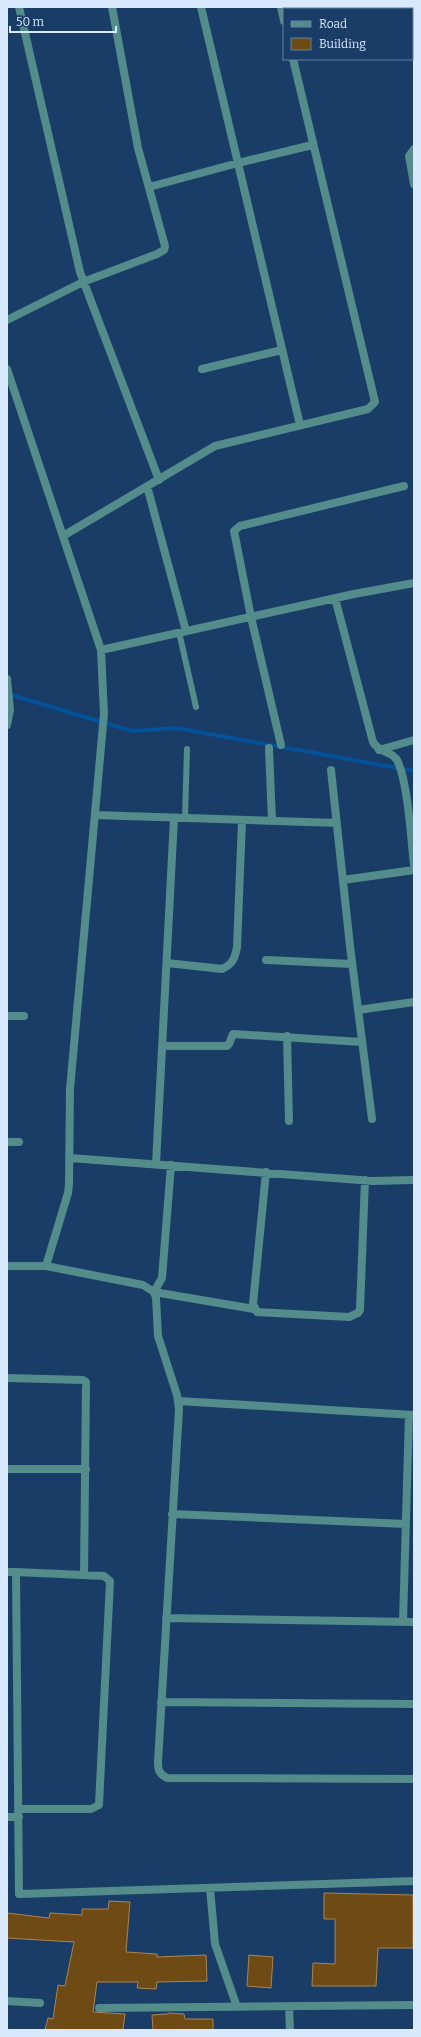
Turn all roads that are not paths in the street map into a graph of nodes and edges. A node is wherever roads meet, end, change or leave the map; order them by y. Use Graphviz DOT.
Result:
graph roads {
  1 [pos="19,7"];
  2 [pos="112,7"];
  3 [pos="200,7"];
  4 [pos="293,60"];
  5 [pos="312,145"];
  6 [pos="414,149"];
  7 [pos="238,163"];
  8 [pos="414,184"];
  9 [pos="149,187"];
  10 [pos="83,282"];
  11 [pos="7,320"];
  12 [pos="282,350"];
  13 [pos="7,369"];
  14 [pos="202,369"];
  15 [pos="300,425"];
  16 [pos="159,480"];
  17 [pos="147,486"];
  18 [pos="404,486"];
  19 [pos="63,536"];
  20 [pos="414,583"];
  21 [pos="335,598"];
  22 [pos="251,617"];
  23 [pos="182,632"];
  24 [pos="102,650"];
  25 [pos="7,679"];
  26 [pos="196,707"];
  27 [pos="7,725"];
  28 [pos="414,740"];
  29 [pos="281,745"];
  30 [pos="269,748"];
  31 [pos="187,749"];
  32 [pos="379,750"];
  33 [pos="331,770"];
  34 [pos="95,815"];
  35 [pos="174,818"];
  36 [pos="185,818"];
  37 [pos="242,821"];
  38 [pos="272,821"];
  39 [pos="336,823"];
  40 [pos="414,865"];
  41 [pos="414,870"];
  42 [pos="343,880"];
  43 [pos="266,960"];
  44 [pos="167,963"];
  45 [pos="352,964"];
  46 [pos="414,1002"];
  47 [pos="358,1010"];
  48 [pos="7,1016"];
  49 [pos="24,1016"];
  50 [pos="287,1036"];
  51 [pos="362,1042"];
  52 [pos="163,1046"];
  53 [pos="372,1119"];
  54 [pos="289,1121"];
  55 [pos="7,1142"];
  56 [pos="19,1142"];
  57 [pos="70,1158"];
  58 [pos="156,1164"];
  59 [pos="171,1165"];
  60 [pos="266,1172"];
  61 [pos="365,1180"];
  62 [pos="414,1180"];
  63 [pos="7,1266"];
  64 [pos="46,1266"];
  65 [pos="154,1292"];
  66 [pos="254,1309"];
  67 [pos="7,1378"];
  68 [pos="178,1401"];
  69 [pos="411,1415"];
  70 [pos="7,1469"];
  71 [pos="86,1469"];
  72 [pos="172,1514"];
  73 [pos="406,1524"];
  74 [pos="7,1572"];
  75 [pos="16,1572"];
  76 [pos="84,1575"];
  77 [pos="166,1618"];
  78 [pos="402,1622"];
  79 [pos="414,1622"];
  80 [pos="161,1702"];
  81 [pos="414,1704"];
  82 [pos="414,1779"];
  83 [pos="19,1813"];
  84 [pos="7,1817"];
  85 [pos="414,1881"];
  86 [pos="210,1888"];
  87 [pos="7,2001"];
  88 [pos="40,2003"];
  89 [pos="414,2005"];
  90 [pos="289,2006"];
  91 [pos="237,2007"];
  92 [pos="98,2008"];
  93 [pos="290,2030"];
  1 -- 10 [label="street"];
  2 -- 9 [label="street"];
  3 -- 7 [label="street"];
  4 -- 5 [label="street"];
  5 -- 7 [label="street"];
  5 -- 15 [label="street"];
  6 -- 8 [label="street"];
  7 -- 9 [label="street"];
  7 -- 12 [label="street"];
  9 -- 10 [label="street"];
  10 -- 11 [label="street"];
  10 -- 16 [label="street"];
  12 -- 14 [label="street"];
  12 -- 15 [label="street"];
  13 -- 19 [label="street"];
  15 -- 16 [label="street"];
  16 -- 17 [label="street"];
  17 -- 19 [label="street"];
  17 -- 23 [label="street"];
  18 -- 22 [label="street"];
  19 -- 24 [label="street"];
  20 -- 21 [label="street"];
  21 -- 22 [label="street"];
  21 -- 32 [label="street"];
  22 -- 23 [label="street"];
  22 -- 29 [label="street"];
  23 -- 24 [label="street"];
  23 -- 26 [label="lane"];
  24 -- 34 [label="street"];
  25 -- 27 [label="street"];
  28 -- 32 [label="street"];
  30 -- 38 [label="street"];
  31 -- 36 [label="lane"];
  32 -- 40 [label="street"];
  33 -- 39 [label="street"];
  34 -- 35 [label="street"];
  34 -- 57 [label="street"];
  35 -- 36 [label="street"];
  35 -- 44 [label="street"];
  36 -- 37 [label="street"];
  37 -- 38 [label="street"];
  37 -- 44 [label="street"];
  38 -- 39 [label="street"];
  39 -- 42 [label="street"];
  41 -- 42 [label="street"];
  42 -- 45 [label="street"];
  43 -- 45 [label="street"];
  44 -- 52 [label="street"];
  45 -- 47 [label="street"];
  46 -- 47 [label="street"];
  47 -- 51 [label="street"];
  48 -- 49 [label="street"];
  50 -- 51 [label="street"];
  50 -- 52 [label="street"];
  50 -- 54 [label="street"];
  51 -- 53 [label="street"];
  52 -- 58 [label="street"];
  55 -- 56 [label="street"];
  57 -- 58 [label="street"];
  57 -- 64 [label="street"];
  58 -- 59 [label="street"];
  59 -- 60 [label="street"];
  59 -- 65 [label="street"];
  60 -- 61 [label="street"];
  60 -- 66 [label="street"];
  61 -- 62 [label="street"];
  61 -- 66 [label="street"];
  63 -- 64 [label="street"];
  64 -- 65 [label="street"];
  65 -- 66 [label="street"];
  65 -- 68 [label="street"];
  67 -- 71 [label="street"];
  68 -- 69 [label="street"];
  68 -- 72 [label="street"];
  69 -- 73 [label="street"];
  70 -- 71 [label="street"];
  71 -- 76 [label="street"];
  72 -- 73 [label="street"];
  72 -- 77 [label="street"];
  73 -- 78 [label="street"];
  74 -- 75 [label="street"];
  75 -- 76 [label="street"];
  75 -- 83 [label="street"];
  76 -- 83 [label="street"];
  77 -- 78 [label="street"];
  77 -- 80 [label="street"];
  78 -- 79 [label="street"];
  80 -- 81 [label="street"];
  80 -- 82 [label="street"];
  83 -- 84 [label="street"];
  83 -- 86 [label="street"];
  85 -- 86 [label="street"];
  86 -- 91 [label="street"];
  87 -- 88 [label="street"];
  89 -- 90 [label="street"];
  90 -- 91 [label="street"];
  90 -- 93 [label="street"];
  91 -- 92 [label="street"];
}
